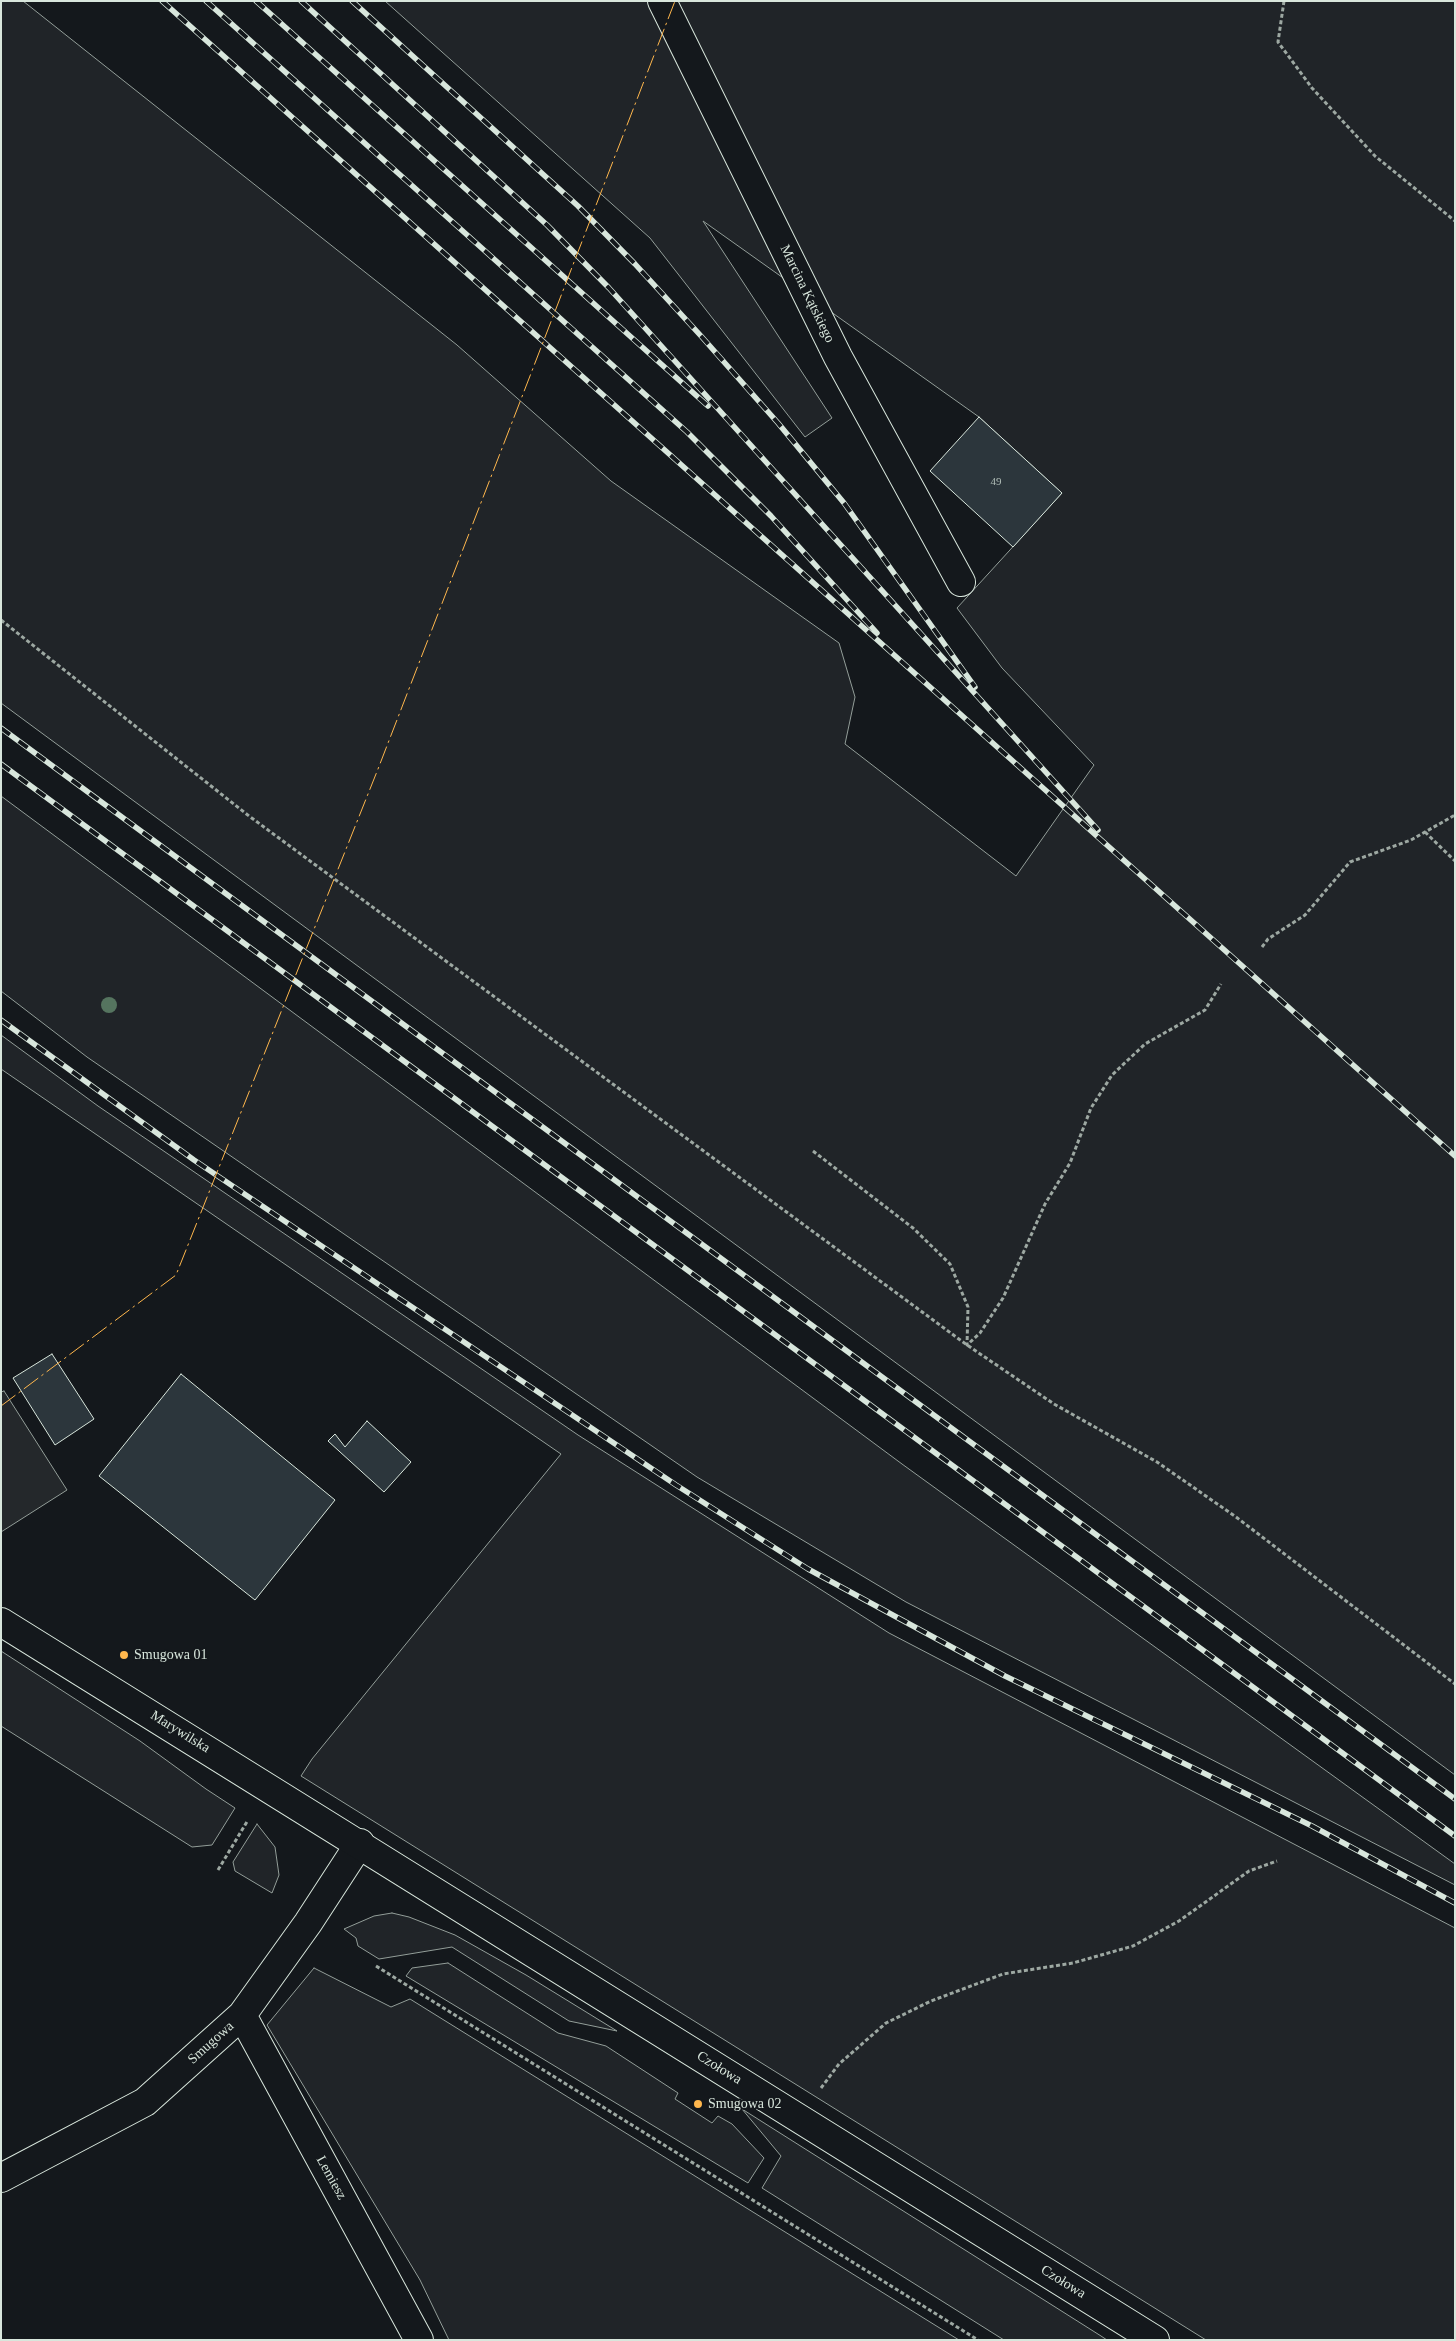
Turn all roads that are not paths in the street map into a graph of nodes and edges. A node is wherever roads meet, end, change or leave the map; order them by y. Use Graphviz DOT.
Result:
graph roads {
  1 [pos="662,1"];
  2 [pos="961,582"];
  3 [pos="1,1622"];
  4 [pos="360,1843"];
  5 [pos="242,2015"];
  6 [pos="1,2178"];
  7 [pos="419,2340"];
  8 [pos="1156,2340"];
  1 -- 2 [label="street, Marcina Kątskiego"];
  3 -- 4 [label="street, Marywilska"];
  4 -- 5 [label="street, Smugowa"];
  4 -- 8 [label="street, Czołowa"];
  5 -- 6 [label="street, Smugowa"];
  5 -- 7 [label="street, Lemiesz"];
}
